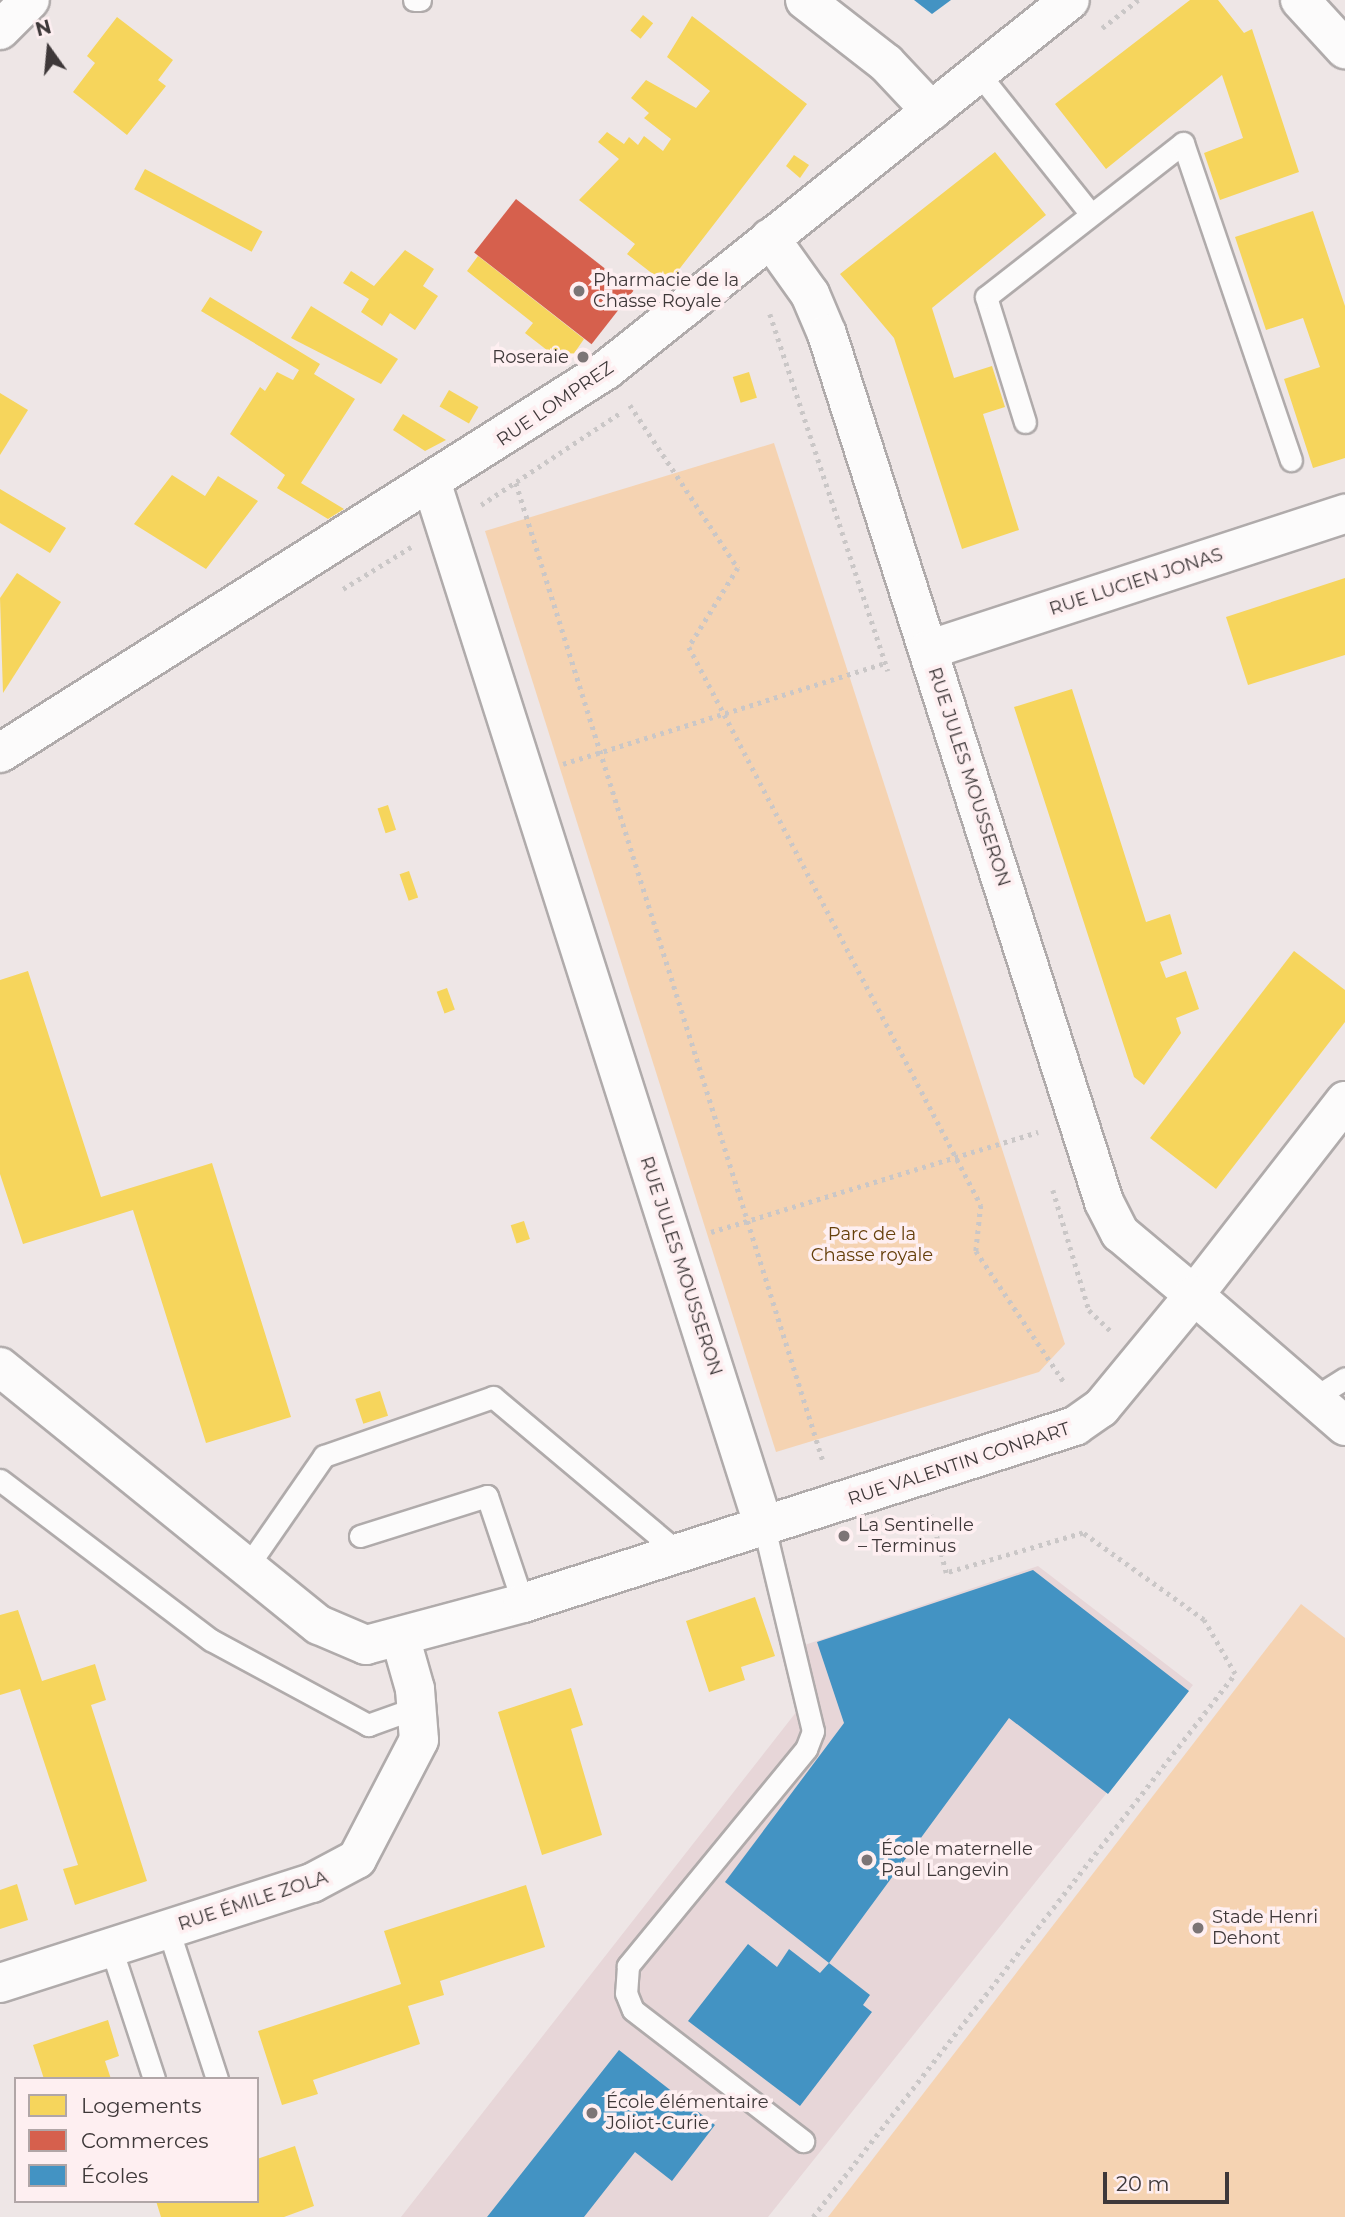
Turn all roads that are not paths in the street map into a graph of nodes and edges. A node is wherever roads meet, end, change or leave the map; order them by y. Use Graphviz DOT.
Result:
graph roads {
  1 [pos="30,0"];
  2 [pos="414,0"];
  3 [pos="420,0"];
  4 [pos="806,0"];
  5 [pos="1070,0"];
  6 [pos="1300,0"];
  7 [pos="0,30"];
  8 [pos="1345,49"];
  9 [pos="979,74"];
  10 [pos="931,111"];
  11 [pos="1088,212"];
  12 [pos="770,238"];
  13 [pos="1025,422"];
  14 [pos="1291,460"];
  15 [pos="432,484"];
  16 [pos="1345,514"];
  17 [pos="928,650"];
  18 [pos="0,753"];
  19 [pos="1345,1101"];
  20 [pos="1194,1295"];
  21 [pos="0,1367"];
  22 [pos="1345,1378"];
  23 [pos="1312,1399"];
  24 [pos="1345,1426"];
  25 [pos="0,1480"];
  26 [pos="764,1527"];
  27 [pos="360,1536"];
  28 [pos="680,1554"];
  29 [pos="247,1567"];
  30 [pos="523,1603"];
  31 [pos="401,1640"];
  32 [pos="418,1707"];
  33 [pos="168,1929"];
  34 [pos="111,1948"];
  35 [pos="0,1983"];
  36 [pos="153,2077"];
  37 [pos="216,2077"];
  38 [pos="803,2141"];
  1 -- 7 [label="street"];
  2 -- 3 [label="lane"];
  4 -- 10 [label="street"];
  5 -- 9 [label="street, RUE LOMPREZ"];
  6 -- 8 [label="street"];
  9 -- 10 [label="street, RUE LOMPREZ"];
  9 -- 11 [label="lane"];
  10 -- 12 [label="street, RUE LOMPREZ"];
  11 -- 13 [label="lane"];
  11 -- 14 [label="lane"];
  12 -- 15 [label="street, RUE LOMPREZ"];
  12 -- 17 [label="street, RUE JULES MOUSSERON"];
  15 -- 18 [label="street, RUE LOMPREZ"];
  15 -- 26 [label="street, RUE JULES MOUSSERON"];
  16 -- 17 [label="street, RUE LUCIEN JONAS"];
  17 -- 20 [label="street, RUE JULES MOUSSERON"];
  19 -- 20 [label="street, RUE VALENTIN CONRART"];
  20 -- 23 [label="street"];
  20 -- 26 [label="street, RUE VALENTIN CONRART"];
  21 -- 29 [label="street"];
  22 -- 23 [label="lane"];
  23 -- 24 [label="street"];
  25 -- 32 [label="lane"];
  26 -- 28 [label="street"];
  26 -- 38 [label="lane"];
  27 -- 30 [label="lane"];
  28 -- 29 [label="lane"];
  28 -- 30 [label="street"];
  29 -- 31 [label="street"];
  30 -- 31 [label="street"];
  31 -- 32 [label="street, RUE ÉMILE ZOLA"];
  32 -- 33 [label="street, RUE ÉMILE ZOLA"];
  33 -- 34 [label="street, RUE ÉMILE ZOLA"];
  33 -- 37 [label="lane"];
  34 -- 35 [label="street, RUE ÉMILE ZOLA"];
  34 -- 36 [label="lane"];
}
